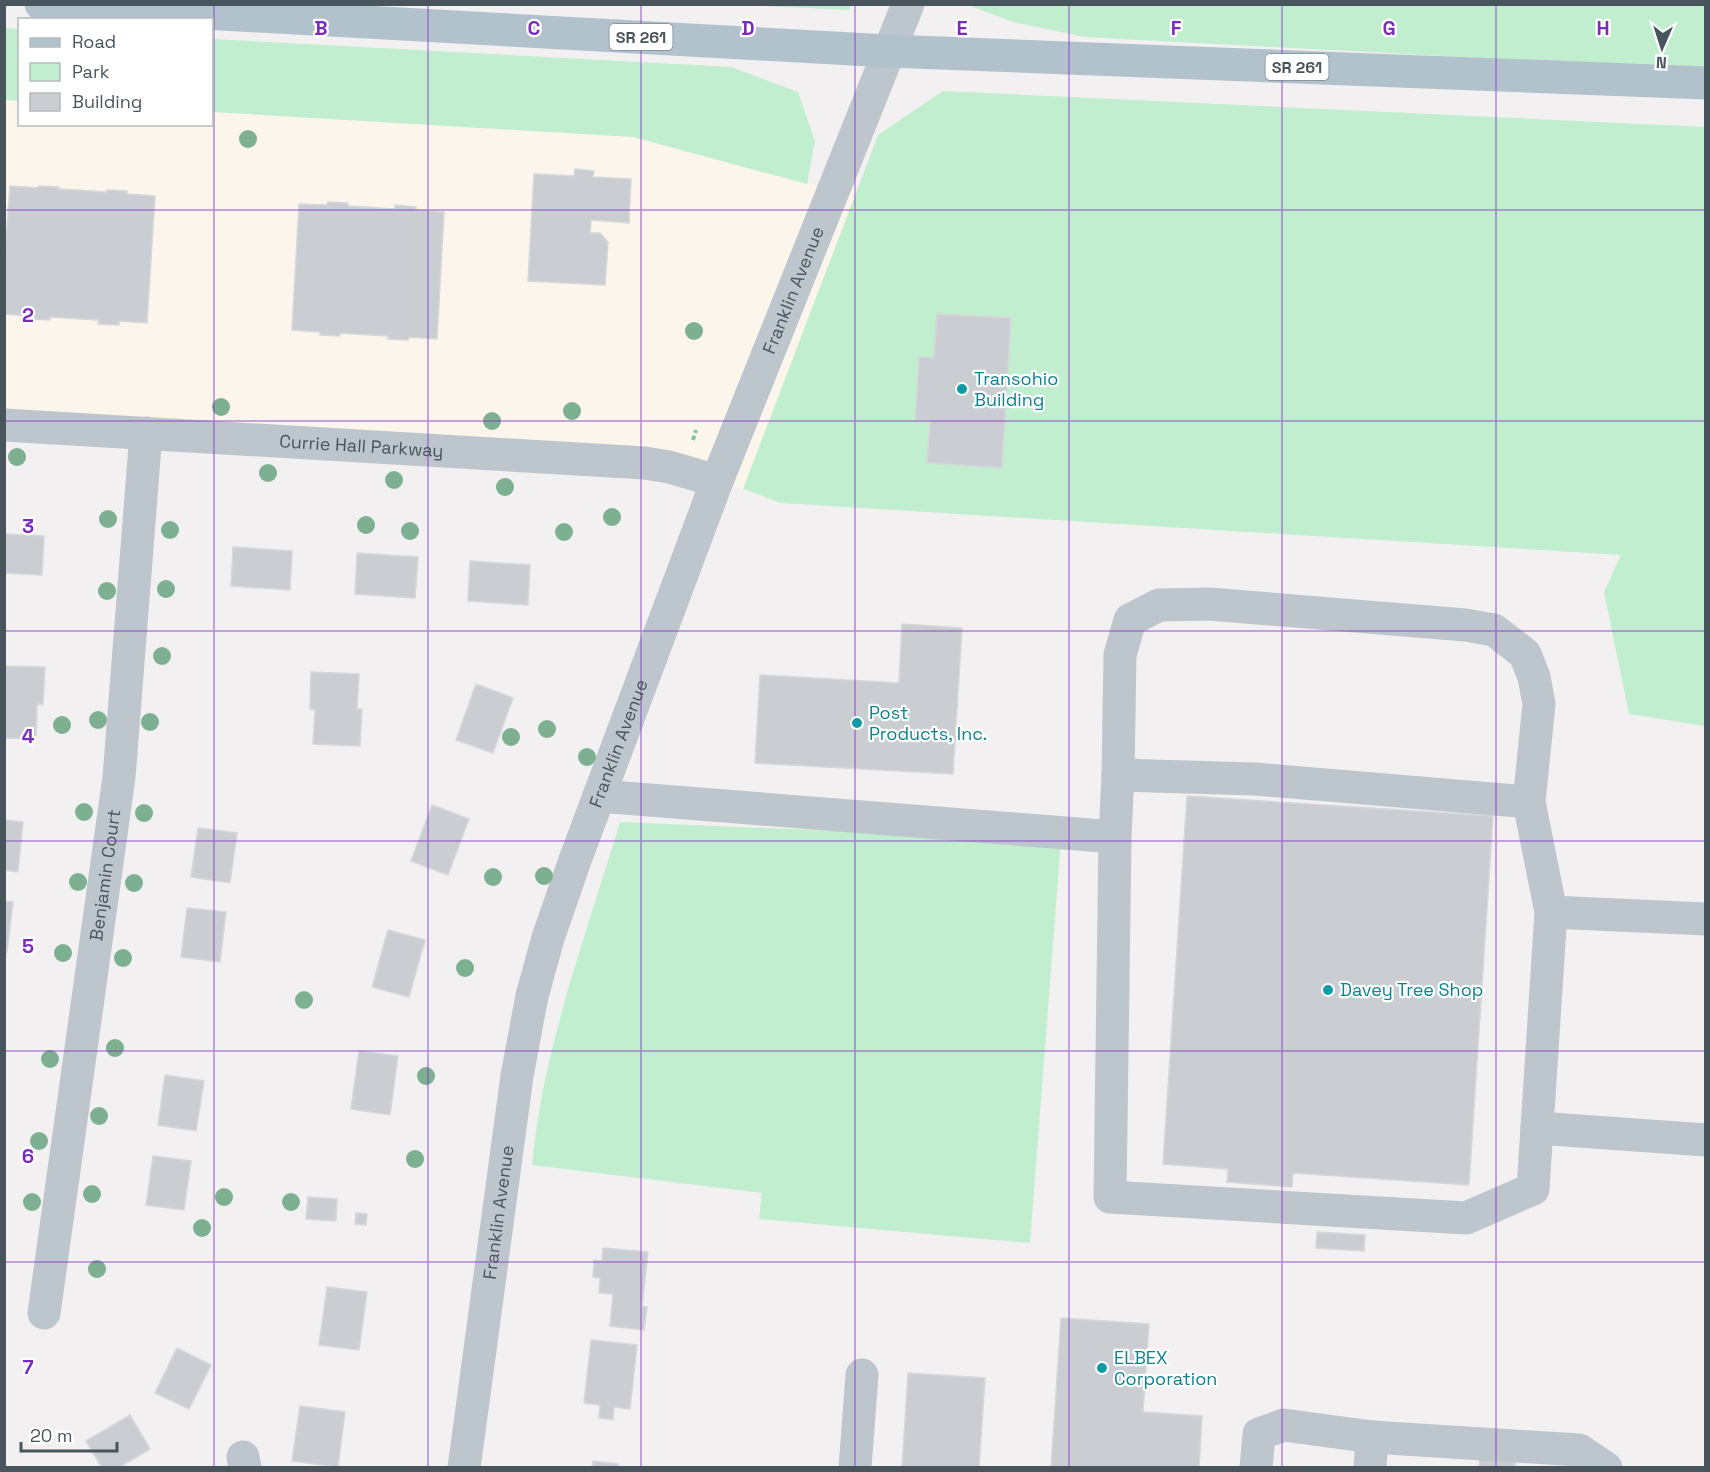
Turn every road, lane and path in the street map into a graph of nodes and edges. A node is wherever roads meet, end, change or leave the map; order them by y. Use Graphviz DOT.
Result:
graph roads {
  1 [pos="41,4"];
  2 [pos="908,4"];
  3 [pos="888,51"];
  4 [pos="1706,83"];
  5 [pos="4,425"];
  6 [pos="696,430"];
  7 [pos="147,433"];
  8 [pos="692,442"];
  9 [pos="717,481"];
  10 [pos="1118,775"];
  11 [pos="599,796"];
  12 [pos="1529,802"];
  13 [pos="1115,837"];
  14 [pos="1551,912"];
  15 [pos="1706,919"];
  16 [pos="1537,1128"];
  17 [pos="1706,1140"];
  18 [pos="44,1313"];
  19 [pos="862,1375"];
  20 [pos="1371,1452"];
  21 [pos="464,1467"];
  22 [pos="855,1467"];
  23 [pos="1256,1467"];
  24 [pos="1606,1467"];
  1 -- 3 [label="main road, SR 261"];
  2 -- 3 [label="street, Franklin Avenue"];
  3 -- 4 [label="main road, SR 261"];
  3 -- 9 [label="street, Franklin Avenue"];
  5 -- 7 [label="street, Currie Hall Parkway"];
  6 -- 8 [label="path"];
  7 -- 9 [label="street, Currie Hall Parkway"];
  7 -- 18 [label="street, Benjamin Court"];
  9 -- 11 [label="street, Franklin Avenue"];
  10 -- 12 [label="street"];
  10 -- 12 [label="street"];
  10 -- 13 [label="street"];
  11 -- 13 [label="street"];
  11 -- 21 [label="street, Franklin Avenue"];
  12 -- 14 [label="street"];
  13 -- 16 [label="street"];
  14 -- 15 [label="street"];
  14 -- 16 [label="street"];
  16 -- 17 [label="street"];
  19 -- 22 [label="street"];
  20 -- 23 [label="street"];
  20 -- 24 [label="street"];
}
